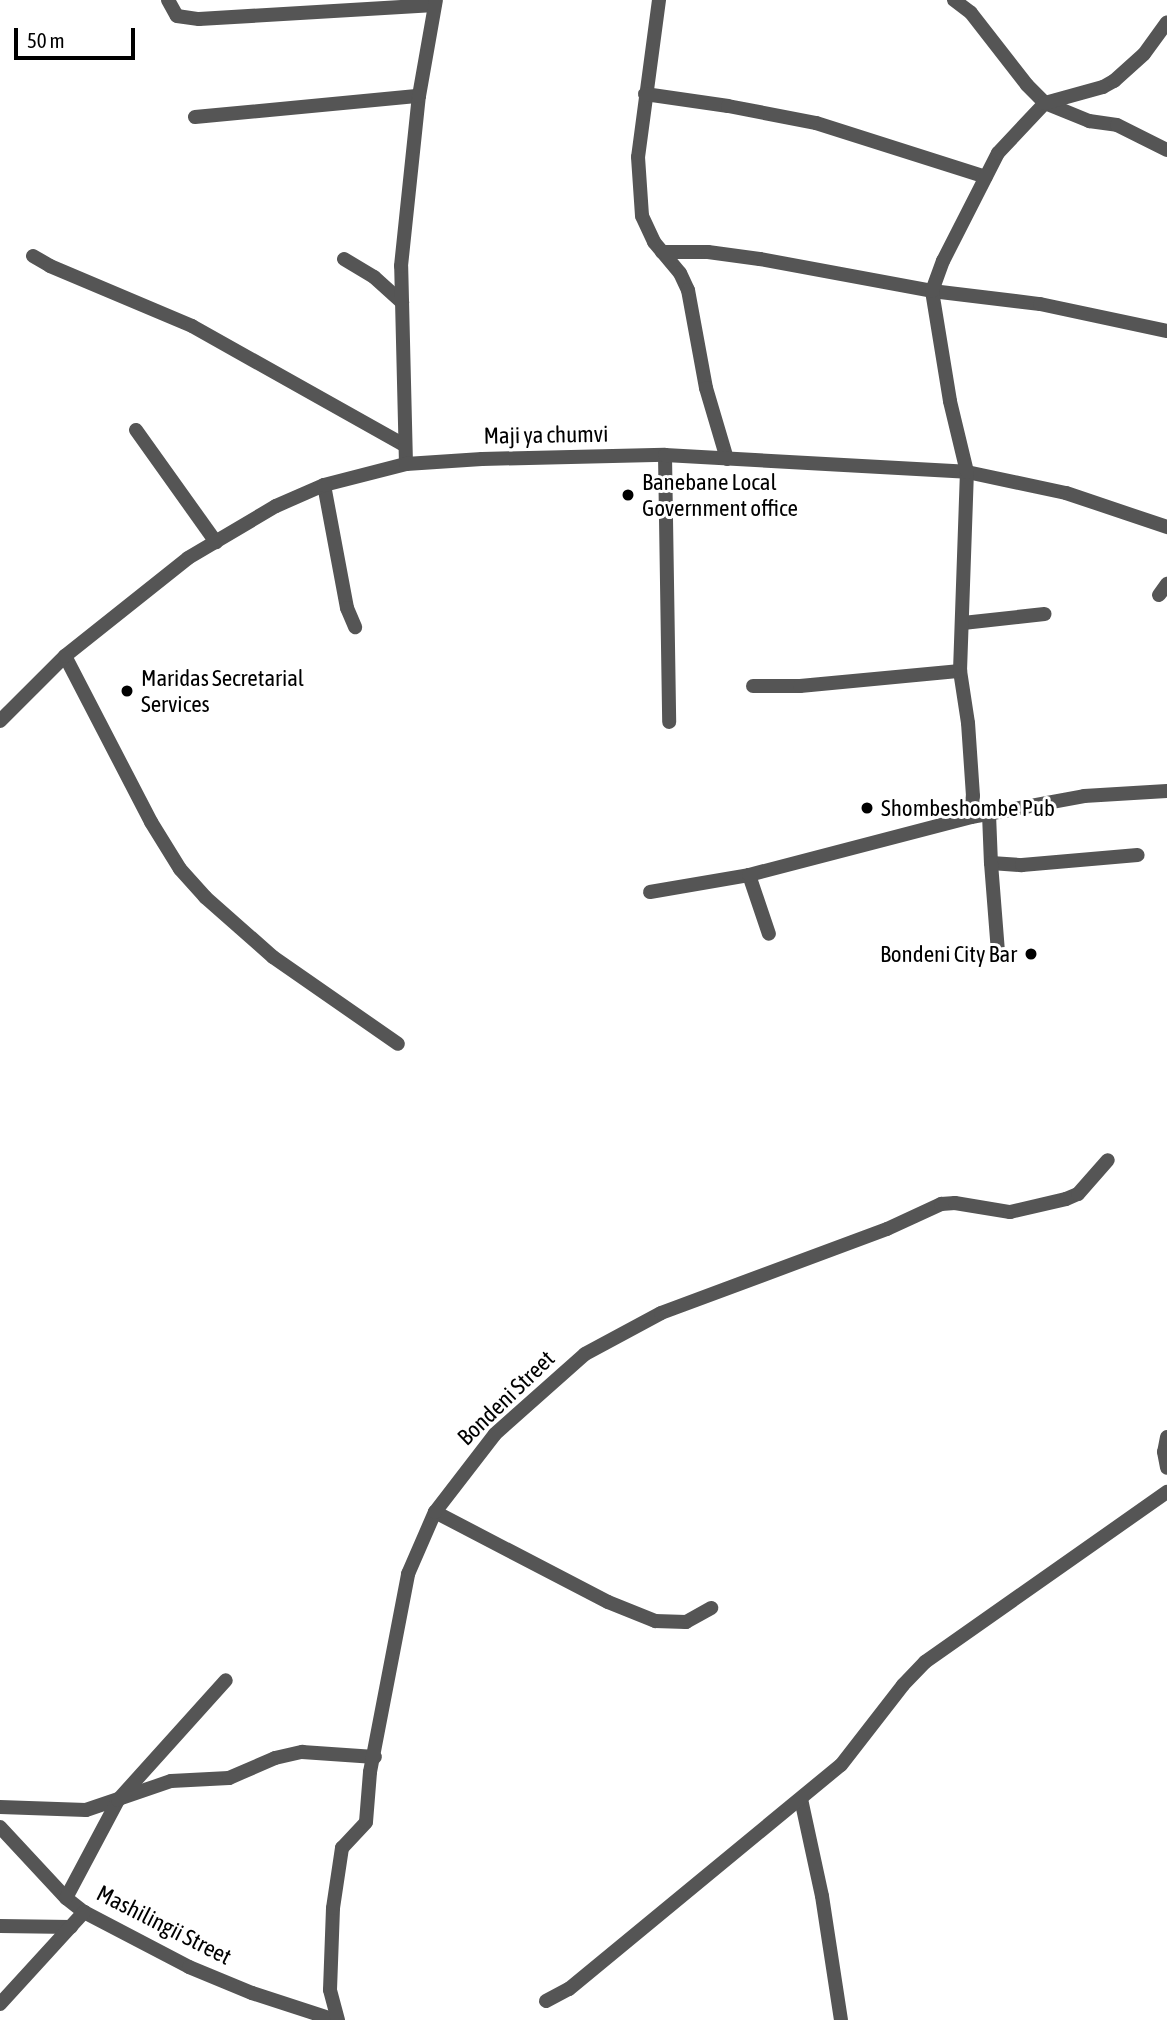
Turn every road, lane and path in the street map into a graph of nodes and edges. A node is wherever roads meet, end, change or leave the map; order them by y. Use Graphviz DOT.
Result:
graph roads {
  1 [pos="168,0"];
  2 [pos="659,0"];
  3 [pos="954,0"];
  4 [pos="435,3"];
  5 [pos="1167,22"];
  6 [pos="645,94"];
  7 [pos="419,96"];
  8 [pos="1045,103"];
  9 [pos="195,117"];
  10 [pos="1167,150"];
  11 [pos="986,177"];
  12 [pos="662,252"];
  13 [pos="33,256"];
  14 [pos="344,259"];
  15 [pos="932,290"];
  16 [pos="402,302"];
  17 [pos="1167,331"];
  18 [pos="136,430"];
  19 [pos="404,445"];
  20 [pos="665,455"];
  21 [pos="727,459"];
  22 [pos="406,464"];
  23 [pos="967,472"];
  24 [pos="324,485"];
  25 [pos="1167,527"];
  26 [pos="216,542"];
  27 [pos="1045,614"];
  28 [pos="964,623"];
  29 [pos="355,627"];
  30 [pos="65,656"];
  31 [pos="960,671"];
  32 [pos="752,686"];
  33 [pos="0,721"];
  34 [pos="668,722"];
  35 [pos="1167,791"];
  36 [pos="989,814"];
  37 [pos="971,817"];
  38 [pos="1138,855"];
  39 [pos="991,863"];
  40 [pos="749,875"];
  41 [pos="650,892"];
  42 [pos="769,934"];
  43 [pos="998,952"];
  44 [pos="398,1044"];
  45 [pos="1108,1160"];
  46 [pos="1167,1437"];
  47 [pos="1167,1468"];
  48 [pos="1167,1492"];
  49 [pos="435,1512"];
  50 [pos="711,1608"];
  51 [pos="226,1680"];
  52 [pos="375,1757"];
  53 [pos="801,1798"];
  54 [pos="118,1800"];
  55 [pos="0,1807"];
  56 [pos="0,1827"];
  57 [pos="66,1898"];
  58 [pos="84,1912"];
  59 [pos="0,1926"];
  60 [pos="71,1927"];
  61 [pos="546,2001"];
  62 [pos="0,2004"];
  63 [pos="337,2020"];
  64 [pos="841,2020"];
  1 -- 4 [label="street"];
  2 -- 6 [label="street"];
  3 -- 8 [label="street"];
  4 -- 7 [label="street"];
  5 -- 8 [label="street"];
  6 -- 11 [label="street"];
  6 -- 12 [label="street"];
  7 -- 9 [label="street"];
  7 -- 16 [label="street"];
  8 -- 10 [label="street"];
  8 -- 11 [label="street"];
  11 -- 15 [label="street"];
  12 -- 15 [label="street"];
  12 -- 21 [label="street"];
  13 -- 19 [label="street"];
  14 -- 16 [label="street"];
  15 -- 17 [label="street"];
  15 -- 23 [label="street"];
  16 -- 19 [label="street"];
  18 -- 26 [label="street"];
  19 -- 22 [label="street"];
  20 -- 21 [label="street, Maji ya chumvi"];
  20 -- 22 [label="street, Maji ya chumvi"];
  20 -- 34 [label="street"];
  21 -- 23 [label="street, Maji ya chumvi"];
  22 -- 24 [label="street, Maji ya chumvi"];
  23 -- 25 [label="street, Maji ya chumvi"];
  23 -- 28 [label="street"];
  24 -- 26 [label="street, Maji ya chumvi"];
  24 -- 29 [label="street"];
  26 -- 30 [label="street, Maji ya chumvi"];
  27 -- 28 [label="street"];
  28 -- 31 [label="street"];
  30 -- 33 [label="street, Maji ya chumvi"];
  30 -- 44 [label="street"];
  31 -- 32 [label="street"];
  31 -- 37 [label="street"];
  35 -- 36 [label="street"];
  36 -- 37 [label="street"];
  36 -- 39 [label="street"];
  37 -- 40 [label="street"];
  38 -- 39 [label="street"];
  39 -- 43 [label="street"];
  40 -- 41 [label="street"];
  40 -- 42 [label="street"];
  45 -- 49 [label="street, Bondeni Street"];
  46 -- 47 [label="street"];
  48 -- 53 [label="street"];
  49 -- 50 [label="street"];
  49 -- 52 [label="street, Bondeni Street"];
  51 -- 54 [label="street"];
  52 -- 54 [label="street"];
  52 -- 63 [label="street, Bondeni Street"];
  53 -- 61 [label="street"];
  53 -- 64 [label="street"];
  54 -- 55 [label="street"];
  54 -- 57 [label="street"];
  56 -- 57 [label="street, Mashilingii Street"];
  57 -- 58 [label="street, Mashilingii Street"];
  58 -- 60 [label="street"];
  58 -- 63 [label="street, Mashilingii Street"];
  59 -- 60 [label="street"];
  60 -- 62 [label="street"];
}
